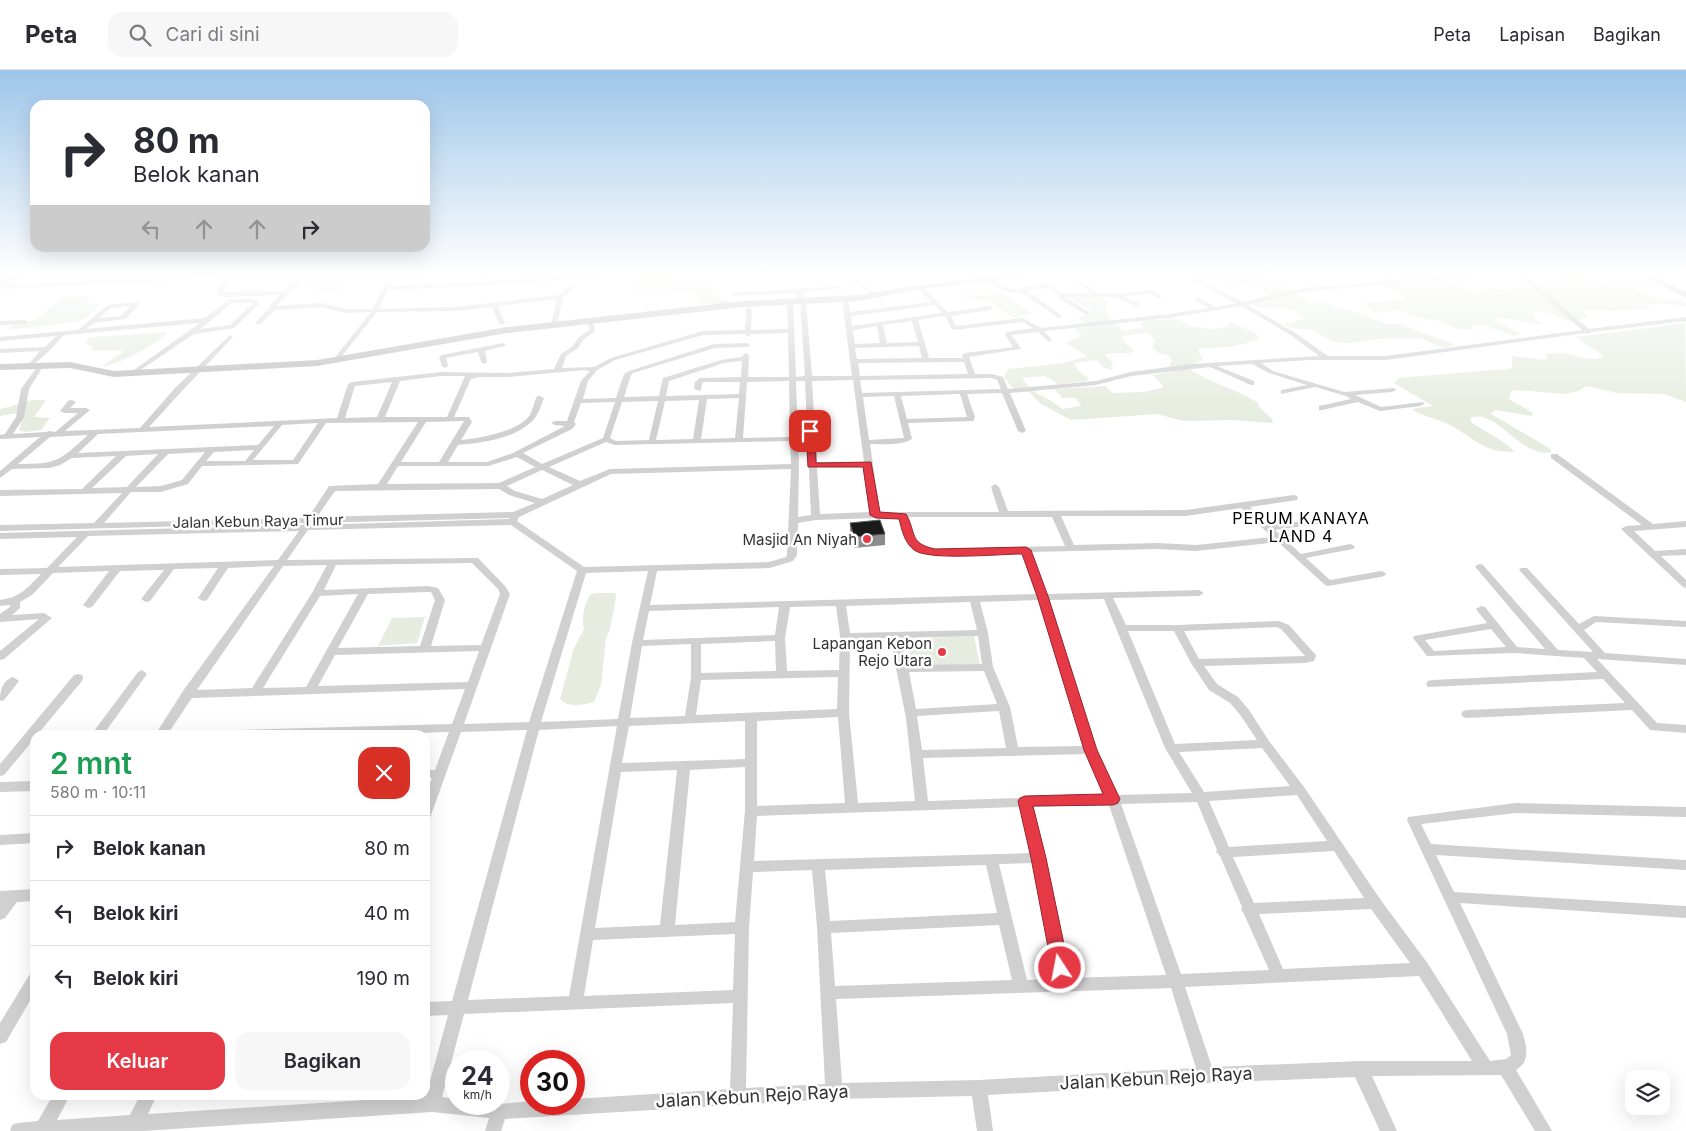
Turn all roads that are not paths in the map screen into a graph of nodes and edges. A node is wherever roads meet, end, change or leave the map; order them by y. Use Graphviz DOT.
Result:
graph roads {
  1 [pos="90,321"];
  2 [pos="590,321"];
  3 [pos="25,322"];
  4 [pos="189,322"];
  5 [pos="204,322"];
  6 [pos="238,322"];
  7 [pos="367,322"];
  8 [pos="555,322"];
  9 [pos="585,322"];
  10 [pos="748,322"];
  11 [pos="791,322"];
  12 [pos="804,322"];
  13 [pos="849,322"];
  14 [pos="897,322"];
  15 [pos="916,322"];
  16 [pos="950,322"];
  17 [pos="1006,322"];
  18 [pos="1026,322"];
  19 [pos="1105,322"];
  20 [pos="1273,322"];
  21 [pos="1577,322"];
  22 [pos="1667,322"];
  23 [pos="0,323"];
  24 [pos="880,324"];
  25 [pos="554,325"];
  26 [pos="850,328"];
  27 [pos="1039,329"];
  28 [pos="748,330"];
  29 [pos="80,331"];
  30 [pos="792,331"];
  31 [pos="192,332"];
  32 [pos="1589,332"];
  33 [pos="62,333"];
  34 [pos="230,337"];
  35 [pos="0,339"];
  36 [pos="459,339"];
  37 [pos="1049,340"];
  38 [pos="922,344"];
  39 [pos="503,345"];
  40 [pos="747,345"];
  41 [pos="884,345"];
  42 [pos="852,346"];
  43 [pos="48,349"];
  44 [pos="481,349"];
  45 [pos="0,351"];
  46 [pos="466,352"];
  47 [pos="1326,358"];
  48 [pos="746,360"];
  49 [pos="926,360"];
  50 [pos="965,360"];
  51 [pos="335,361"];
  52 [pos="855,361"];
  53 [pos="484,362"];
  54 [pos="1253,362"];
  55 [pos="41,365"];
  56 [pos="1210,365"];
  57 [pos="30,366"];
  58 [pos="445,366"];
  59 [pos="0,367"];
  60 [pos="596,369"];
  61 [pos="199,370"];
  62 [pos="557,371"];
  63 [pos="133,374"];
  64 [pos="478,375"];
  65 [pos="972,375"];
  66 [pos="855,377"];
  67 [pos="397,379"];
  68 [pos="744,379"];
  69 [pos="793,379"];
  70 [pos="808,379"];
  71 [pos="1251,383"];
  72 [pos="1314,385"];
  73 [pos="698,389"];
  74 [pos="1392,390"];
  75 [pos="1006,391"];
  76 [pos="963,392"];
  77 [pos="1284,392"];
  78 [pos="897,394"];
  79 [pos="1344,394"];
  80 [pos="858,395"];
  81 [pos="743,396"];
  82 [pos="540,398"];
  83 [pos="662,398"];
  84 [pos="703,398"];
  85 [pos="620,399"];
  86 [pos="1359,399"];
  87 [pos="579,401"];
  88 [pos="72,402"];
  89 [pos="1420,404"];
  90 [pos="1322,408"];
  91 [pos="450,418"];
  92 [pos="380,419"];
  93 [pos="340,420"];
  94 [pos="423,420"];
  95 [pos="324,421"];
  96 [pos="904,421"];
  97 [pos="555,423"];
  98 [pos="280,424"];
  99 [pos="572,424"];
  100 [pos="143,430"];
  101 [pos="98,431"];
  102 [pos="1022,431"];
  103 [pos="54,433"];
  104 [pos="7,435"];
  105 [pos="606,439"];
  106 [pos="793,439"];
  107 [pos="697,441"];
  108 [pos="739,441"];
  109 [pos="652,442"];
  110 [pos="866,442"];
  111 [pos="455,443"];
  112 [pos="260,447"];
  113 [pos="212,450"];
  114 [pos="165,452"];
  115 [pos="123,454"];
  116 [pos="517,454"];
  117 [pos="70,456"];
  118 [pos="1554,456"];
  119 [pos="247,463"];
  120 [pos="200,464"];
  121 [pos="396,464"];
  122 [pos="442,464"];
  123 [pos="868,464"];
  124 [pos="542,466"];
  125 [pos="795,466"];
  126 [pos="812,466"];
  127 [pos="10,467"];
  128 [pos="0,475"];
  129 [pos="581,485"];
  130 [pos="501,486"];
  131 [pos="381,487"];
  132 [pos="995,487"];
  133 [pos="129,490"];
  134 [pos="84,491"];
  135 [pos="0,493"];
  136 [pos="1294,498"];
  137 [pos="542,502"];
  138 [pos="1244,506"];
  139 [pos="876,515"];
  140 [pos="1004,515"];
  141 [pos="1056,515"];
  142 [pos="903,516"];
  143 [pos="816,517"];
  144 [pos="514,519"];
  145 [pos="1324,520"];
  146 [pos="793,521"];
  147 [pos="309,524"];
  148 [pos="1686,524"];
  149 [pos="96,525"];
  150 [pos="1651,527"];
  151 [pos="0,528"];
  152 [pos="1269,528"];
  153 [pos="85,534"];
  154 [pos="0,536"];
  155 [pos="1279,539"];
  156 [pos="1070,546"];
  157 [pos="1350,547"];
  158 [pos="1026,550"];
  159 [pos="1686,552"];
  160 [pos="1654,554"];
  161 [pos="1298,558"];
  162 [pos="333,562"];
  163 [pos="281,563"];
  164 [pos="224,565"];
  165 [pos="171,567"];
  166 [pos="1480,567"];
  167 [pos="117,568"];
  168 [pos="653,568"];
  169 [pos="50,570"];
  170 [pos="582,570"];
  171 [pos="1524,570"];
  172 [pos="0,572"];
  173 [pos="1381,574"];
  174 [pos="1684,581"];
  175 [pos="365,591"];
  176 [pos="1199,592"];
  177 [pos="317,593"];
  178 [pos="1107,595"];
  179 [pos="1043,596"];
  180 [pos="202,598"];
  181 [pos="146,599"];
  182 [pos="974,599"];
  183 [pos="15,601"];
  184 [pos="840,602"];
  185 [pos="0,603"];
  186 [pos="785,604"];
  187 [pos="88,605"];
  188 [pos="645,608"];
  189 [pos="1481,609"];
  190 [pos="0,619"];
  191 [pos="1494,624"];
  192 [pos="1686,624"];
  193 [pos="1122,628"];
  194 [pos="1177,628"];
  195 [pos="1578,629"];
  196 [pos="983,633"];
  197 [pos="894,634"];
  198 [pos="845,636"];
  199 [pos="780,638"];
  200 [pos="696,641"];
  201 [pos="637,643"];
  202 [pos="486,648"];
  203 [pos="424,650"];
  204 [pos="1514,650"];
  205 [pos="331,652"];
  206 [pos="1554,652"];
  207 [pos="1587,655"];
  208 [pos="1602,656"];
  209 [pos="0,657"];
  210 [pos="1686,662"];
  211 [pos="1196,663"];
  212 [pos="988,667"];
  213 [pos="904,669"];
  214 [pos="844,673"];
  215 [pos="142,674"];
  216 [pos="782,674"];
  217 [pos="1604,675"];
  218 [pos="696,677"];
  219 [pos="78,678"];
  220 [pos="13,681"];
  221 [pos="1432,684"];
  222 [pos="472,685"];
  223 [pos="310,690"];
  224 [pos="255,692"];
  225 [pos="187,694"];
  226 [pos="0,697"];
  227 [pos="1633,706"];
  228 [pos="1004,707"];
  229 [pos="910,712"];
  230 [pos="843,713"];
  231 [pos="1467,714"];
  232 [pos="751,717"];
  233 [pos="690,718"];
  234 [pos="624,721"];
  235 [pos="534,726"];
  236 [pos="458,728"];
  237 [pos="1686,729"];
  238 [pos="35,730"];
  239 [pos="101,730"];
  240 [pos="164,730"];
  241 [pos="393,730"];
  242 [pos="30,736"];
  243 [pos="1265,744"];
  244 [pos="1170,748"];
  245 [pos="1091,750"];
  246 [pos="1013,752"];
  247 [pos="917,754"];
  248 [pos="750,763"];
  249 [pos="684,765"];
  250 [pos="616,768"];
  251 [pos="0,772"];
  252 [pos="430,774"];
  253 [pos="440,774"];
  254 [pos="30,786"];
  255 [pos="0,787"];
  256 [pos="1300,790"];
  257 [pos="1201,797"];
  258 [pos="1113,799"];
  259 [pos="430,801"];
  260 [pos="1025,801"];
  261 [pos="922,804"];
  262 [pos="852,807"];
  263 [pos="752,811"];
  264 [pos="1686,812"];
  265 [pos="30,838"];
  266 [pos="0,840"];
  267 [pos="1337,846"];
  268 [pos="1427,849"];
  269 [pos="1223,852"];
  270 [pos="1039,858"];
  271 [pos="991,859"];
  272 [pos="818,865"];
  273 [pos="1686,865"];
  274 [pos="747,867"];
  275 [pos="30,895"];
  276 [pos="7,896"];
  277 [pos="1451,897"];
  278 [pos="1376,903"];
  279 [pos="1248,909"];
  280 [pos="1686,912"];
  281 [pos="0,914"];
  282 [pos="1004,919"];
  283 [pos="824,927"];
  284 [pos="742,928"];
  285 [pos="667,930"];
  286 [pos="588,934"];
  287 [pos="1423,969"];
  288 [pos="1278,977"];
  289 [pos="1176,981"];
  290 [pos="1021,986"];
  291 [pos="1064,986"];
  292 [pos="30,987"];
  293 [pos="828,993"];
  294 [pos="741,996"];
  295 [pos="575,1004"];
  296 [pos="458,1007"];
  297 [pos="430,1009"];
  298 [pos="1,1032"];
  299 [pos="1505,1067"];
  300 [pos="1486,1068"];
  301 [pos="1360,1069"];
  302 [pos="1206,1075"];
  303 [pos="979,1088"];
  304 [pos="834,1091"];
  305 [pos="738,1096"];
  306 [pos="59,1100"];
  307 [pos="146,1100"];
  308 [pos="432,1104"];
  309 [pos="445,1105"];
  310 [pos="510,1110"];
  311 [pos="498,1115"];
  312 [pos="135,1123"];
  313 [pos="42,1130"];
  314 [pos="18,1131"];
  315 [pos="494,1131"];
  316 [pos="986,1131"];
  317 [pos="1389,1131"];
  318 [pos="1544,1131"];
  1 -- 29 [label="street"];
  2 -- 62 [label="street"];
  3 -- 23 [label="street"];
  4 -- 29 [label="street"];
  5 -- 31 [label="street"];
  6 -- 31 [label="street"];
  7 -- 51 [label="street"];
  8 -- 25 [label="street"];
  9 -- 25 [label="street"];
  10 -- 28 [label="street"];
  11 -- 30 [label="street"];
  12 -- 70 [label="street"];
  13 -- 26 [label="street"];
  14 -- 24 [label="street"];
  15 -- 38 [label="street"];
  16 -- 17 [label="street"];
  18 -- 27 [label="street"];
  19 -- 27 [label="street"];
  20 -- 47 [label="street"];
  21 -- 32 [label="street"];
  22 -- 32 [label="street"];
  24 -- 26 [label="street"];
  24 -- 41 [label="street"];
  25 -- 36 [label="street"];
  26 -- 42 [label="street"];
  27 -- 37 [label="street"];
  27 -- 50 [label="street"];
  28 -- 30 [label="street"];
  28 -- 40 [label="street"];
  28 -- 60 [label="street"];
  29 -- 33 [label="street"];
  30 -- 69 [label="street"];
  31 -- 63 [label="street"];
  32 -- 47 [label="street"];
  33 -- 35 [label="street"];
  33 -- 43 [label="street"];
  34 -- 61 [label="street"];
  36 -- 46 [label="street"];
  36 -- 51 [label="street"];
  38 -- 41 [label="street"];
  38 -- 49 [label="street"];
  39 -- 44 [label="street"];
  40 -- 48 [label="street"];
  40 -- 85 [label="street"];
  41 -- 42 [label="street"];
  42 -- 52 [label="street"];
  43 -- 45 [label="street"];
  43 -- 57 [label="street"];
  44 -- 46 [label="street"];
  44 -- 53 [label="street"];
  46 -- 58 [label="street"];
  47 -- 54 [label="street"];
  48 -- 68 [label="street"];
  48 -- 83 [label="street"];
  49 -- 50 [label="street"];
  49 -- 52 [label="street"];
  50 -- 65 [label="street"];
  51 -- 61 [label="street"];
  52 -- 66 [label="street"];
  54 -- 56 [label="street"];
  54 -- 72 [label="street"];
  55 -- 57 [label="street"];
  55 -- 63 [label="street"];
  55 -- 104 [label="street"];
  56 -- 71 [label="street"];
  56 -- 75 [label="street"];
  57 -- 59 [label="street"];
  60 -- 62 [label="street"];
  60 -- 87 [label="street"];
  61 -- 63 [label="street"];
  61 -- 100 [label="street"];
  62 -- 64 [label="street"];
  64 -- 67 [label="street"];
  64 -- 91 [label="street"];
  65 -- 66 [label="street"];
  65 -- 75 [label="street"];
  66 -- 70 [label="street"];
  66 -- 80 [label="street"];
  67 -- 92 [label="street"];
  67 -- 93 [label="street"];
  68 -- 69 [label="street"];
  68 -- 73 [label="street"];
  68 -- 81 [label="street"];
  69 -- 70 [label="street"];
  69 -- 106 [label="street"];
  70 -- 126 [label="street"];
  72 -- 77 [label="street"];
  72 -- 79 [label="street"];
  74 -- 79 [label="street"];
  75 -- 76 [label="street"];
  75 -- 102 [label="street"];
  76 -- 78 [label="street"];
  76 -- 96 [label="street"];
  78 -- 80 [label="street"];
  78 -- 96 [label="street"];
  79 -- 86 [label="street"];
  80 -- 110 [label="street"];
  81 -- 84 [label="street"];
  81 -- 108 [label="street"];
  82 -- 111 [label="street"];
  83 -- 84 [label="street"];
  83 -- 85 [label="street"];
  83 -- 109 [label="street"];
  84 -- 107 [label="street"];
  85 -- 87 [label="street"];
  85 -- 105 [label="street"];
  86 -- 89 [label="street"];
  86 -- 90 [label="street"];
  87 -- 99 [label="street"];
  88 -- 103 [label="street"];
  91 -- 94 [label="street"];
  91 -- 111 [label="street"];
  92 -- 93 [label="street"];
  92 -- 94 [label="street"];
  93 -- 95 [label="street"];
  94 -- 121 [label="street"];
  95 -- 98 [label="street"];
  95 -- 119 [label="street"];
  96 -- 110 [label="street"];
  97 -- 99 [label="street"];
  98 -- 100 [label="street"];
  98 -- 112 [label="street"];
  99 -- 116 [label="street"];
  100 -- 101 [label="street"];
  101 -- 103 [label="street"];
  101 -- 117 [label="street"];
  103 -- 104 [label="street"];
  103 -- 127 [label="street"];
  105 -- 109 [label="street"];
  105 -- 124 [label="street"];
  106 -- 108 [label="street"];
  106 -- 125 [label="street"];
  107 -- 108 [label="street"];
  107 -- 109 [label="street"];
  110 -- 123 [label="street"];
  111 -- 122 [label="street"];
  112 -- 113 [label="street"];
  112 -- 119 [label="street"];
  113 -- 114 [label="street"];
  113 -- 120 [label="street"];
  114 -- 115 [label="street"];
  114 -- 133 [label="street"];
  115 -- 117 [label="street"];
  115 -- 134 [label="street"];
  116 -- 122 [label="street"];
  116 -- 124 [label="street"];
  117 -- 127 [label="street"];
  118 -- 150 [label="street"];
  119 -- 120 [label="street"];
  120 -- 133 [label="street"];
  121 -- 122 [label="street"];
  121 -- 131 [label="street"];
  123 -- 126 [label="street"];
  123 -- 139 [label="street"];
  124 -- 129 [label="street"];
  124 -- 130 [label="street"];
  125 -- 129 [label="street"];
  125 -- 146 [label="street"];
  126 -- 143 [label="street"];
  127 -- 128 [label="street"];
  129 -- 137 [label="street"];
  130 -- 131 [label="street"];
  130 -- 137 [label="street"];
  131 -- 147 [label="street"];
  132 -- 140 [label="street"];
  133 -- 134 [label="street"];
  133 -- 149 [label="street"];
  134 -- 135 [label="street"];
  136 -- 138 [label="street"];
  137 -- 144 [label="street"];
  138 -- 141 [label="street"];
  138 -- 152 [label="street"];
  139 -- 142 [label="street"];
  139 -- 143 [label="street"];
  140 -- 141 [label="street"];
  140 -- 142 [label="street"];
  141 -- 156 [label="street"];
  142 -- 158 [label="street"];
  143 -- 146 [label="street"];
  144 -- 147 [label="street, Jalan Kebun Raya Timur"];
  144 -- 170 [label="street"];
  145 -- 152 [label="street"];
  146 -- 168 [label="street"];
  147 -- 149 [label="street, Jalan Kebun Raya Timur"];
  147 -- 153 [label="street, Jalan Kebun Raya Timur"];
  147 -- 163 [label="street"];
  148 -- 150 [label="street"];
  149 -- 151 [label="street, Jalan Kebun Raya Timur"];
  150 -- 160 [label="street"];
  152 -- 155 [label="street"];
  153 -- 154 [label="street, Jalan Kebun Raya Timur"];
  153 -- 169 [label="street"];
  155 -- 158 [label="street"];
  155 -- 161 [label="street"];
  157 -- 161 [label="street"];
  158 -- 179 [label="street"];
  159 -- 160 [label="street"];
  160 -- 174 [label="street"];
  161 -- 173 [label="street"];
  162 -- 163 [label="street"];
  162 -- 177 [label="street"];
  162 -- 202 [label="street"];
  163 -- 164 [label="street"];
  163 -- 225 [label="street"];
  164 -- 165 [label="street"];
  164 -- 180 [label="street"];
  165 -- 167 [label="street"];
  165 -- 181 [label="street"];
  166 -- 206 [label="street"];
  167 -- 169 [label="street"];
  167 -- 187 [label="street"];
  168 -- 170 [label="street"];
  168 -- 188 [label="street"];
  169 -- 172 [label="street"];
  169 -- 183 [label="street"];
  170 -- 235 [label="street"];
  171 -- 195 [label="street"];
  175 -- 177 [label="street"];
  175 -- 203 [label="street"];
  175 -- 205 [label="street"];
  176 -- 178 [label="street"];
  177 -- 224 [label="street"];
  178 -- 179 [label="street"];
  178 -- 193 [label="street"];
  179 -- 182 [label="street"];
  179 -- 245 [label="street"];
  182 -- 184 [label="street"];
  182 -- 196 [label="street"];
  183 -- 185 [label="street"];
  183 -- 190 [label="street"];
  184 -- 186 [label="street"];
  184 -- 198 [label="street"];
  186 -- 188 [label="street"];
  186 -- 199 [label="street"];
  188 -- 201 [label="street"];
  189 -- 191 [label="street"];
  190 -- 209 [label="street"];
  191 -- 204 [label="street"];
  191 -- 204 [label="street"];
  192 -- 195 [label="street"];
  193 -- 194 [label="street"];
  193 -- 244 [label="street"];
  194 -- 211 [label="street"];
  194 -- 211 [label="street"];
  195 -- 208 [label="street"];
  196 -- 197 [label="street"];
  196 -- 212 [label="street"];
  197 -- 198 [label="street"];
  197 -- 213 [label="street"];
  198 -- 214 [label="street"];
  199 -- 200 [label="street"];
  199 -- 216 [label="street"];
  200 -- 201 [label="street"];
  200 -- 218 [label="street"];
  201 -- 234 [label="street"];
  202 -- 203 [label="street"];
  202 -- 222 [label="street"];
  203 -- 205 [label="street"];
  204 -- 206 [label="street"];
  205 -- 223 [label="street"];
  206 -- 207 [label="street"];
  207 -- 208 [label="street"];
  207 -- 217 [label="street"];
  208 -- 210 [label="street"];
  211 -- 243 [label="street"];
  212 -- 213 [label="street"];
  212 -- 228 [label="street"];
  213 -- 229 [label="street"];
  214 -- 216 [label="street"];
  214 -- 230 [label="street"];
  215 -- 239 [label="street"];
  216 -- 218 [label="street"];
  217 -- 221 [label="street"];
  217 -- 227 [label="street"];
  218 -- 233 [label="street"];
  219 -- 238 [label="street"];
  220 -- 226 [label="street"];
  222 -- 223 [label="street"];
  222 -- 236 [label="street"];
  223 -- 224 [label="street"];
  224 -- 225 [label="street"];
  225 -- 240 [label="street"];
  227 -- 231 [label="street"];
  227 -- 237 [label="street"];
  228 -- 229 [label="street"];
  228 -- 246 [label="street"];
  229 -- 247 [label="street"];
  230 -- 232 [label="street"];
  230 -- 262 [label="street"];
  232 -- 233 [label="street"];
  232 -- 248 [label="street"];
  233 -- 234 [label="street"];
  234 -- 235 [label="street"];
  234 -- 250 [label="street"];
  235 -- 236 [label="street"];
  235 -- 296 [label="street"];
  236 -- 241 [label="street"];
  236 -- 253 [label="street"];
  242 -- 251 [label="street"];
  243 -- 244 [label="street"];
  243 -- 256 [label="street"];
  244 -- 257 [label="street"];
  245 -- 246 [label="street"];
  245 -- 258 [label="street"];
  246 -- 247 [label="street"];
  247 -- 261 [label="street"];
  248 -- 249 [label="street"];
  248 -- 263 [label="street"];
  249 -- 250 [label="street"];
  249 -- 285 [label="street"];
  250 -- 286 [label="street"];
  252 -- 253 [label="street"];
  253 -- 259 [label="street"];
  254 -- 255 [label="street"];
  256 -- 257 [label="street"];
  256 -- 267 [label="street"];
  257 -- 258 [label="street"];
  257 -- 269 [label="street"];
  258 -- 260 [label="street"];
  258 -- 289 [label="street"];
  260 -- 261 [label="street"];
  260 -- 270 [label="street"];
  261 -- 262 [label="street"];
  262 -- 263 [label="street"];
  263 -- 274 [label="street"];
  264 -- 268 [label="street"];
  265 -- 266 [label="street"];
  267 -- 269 [label="street"];
  267 -- 278 [label="street"];
  268 -- 273 [label="street"];
  268 -- 277 [label="street"];
  269 -- 279 [label="street"];
  270 -- 271 [label="street"];
  270 -- 291 [label="street"];
  271 -- 272 [label="street"];
  271 -- 282 [label="street"];
  272 -- 274 [label="street"];
  272 -- 283 [label="street"];
  274 -- 284 [label="street"];
  275 -- 276 [label="street"];
  276 -- 281 [label="street"];
  277 -- 280 [label="street"];
  277 -- 299 [label="street"];
  278 -- 279 [label="street"];
  278 -- 287 [label="street"];
  279 -- 288 [label="street"];
  282 -- 283 [label="street"];
  282 -- 290 [label="street"];
  283 -- 293 [label="street"];
  284 -- 285 [label="street"];
  284 -- 294 [label="street"];
  285 -- 286 [label="street"];
  286 -- 295 [label="street"];
  287 -- 288 [label="street"];
  287 -- 300 [label="street"];
  288 -- 289 [label="street"];
  289 -- 291 [label="street"];
  289 -- 302 [label="street"];
  290 -- 291 [label="street"];
  290 -- 293 [label="street"];
  292 -- 298 [label="street"];
  293 -- 304 [label="street"];
  294 -- 295 [label="street"];
  294 -- 305 [label="street"];
  295 -- 296 [label="street"];
  296 -- 297 [label="street"];
  296 -- 308 [label="street"];
  299 -- 300 [label="street, Jalan Kebun Rejo Raya"];
  299 -- 318 [label="street"];
  300 -- 301 [label="street, Jalan Kebun Rejo Raya"];
  301 -- 302 [label="street, Jalan Kebun Rejo Raya"];
  301 -- 317 [label="street"];
  302 -- 303 [label="street, Jalan Kebun Rejo Raya"];
  303 -- 304 [label="street, Jalan Kebun Rejo Raya"];
  303 -- 316 [label="street"];
  304 -- 305 [label="street, Jalan Kebun Rejo Raya"];
  305 -- 310 [label="street, Jalan Kebun Rejo Raya"];
  306 -- 313 [label="street"];
  307 -- 312 [label="street"];
  308 -- 309 [label="street, Jalan Kebun Rejo Raya"];
  308 -- 312 [label="street, Jalan Kebun Rejo Raya"];
  311 -- 315 [label="street"];
  312 -- 313 [label="street, Jalan Kebun Rejo Raya"];
  313 -- 314 [label="street, Jalan Kebun Rejo Raya"];
}
